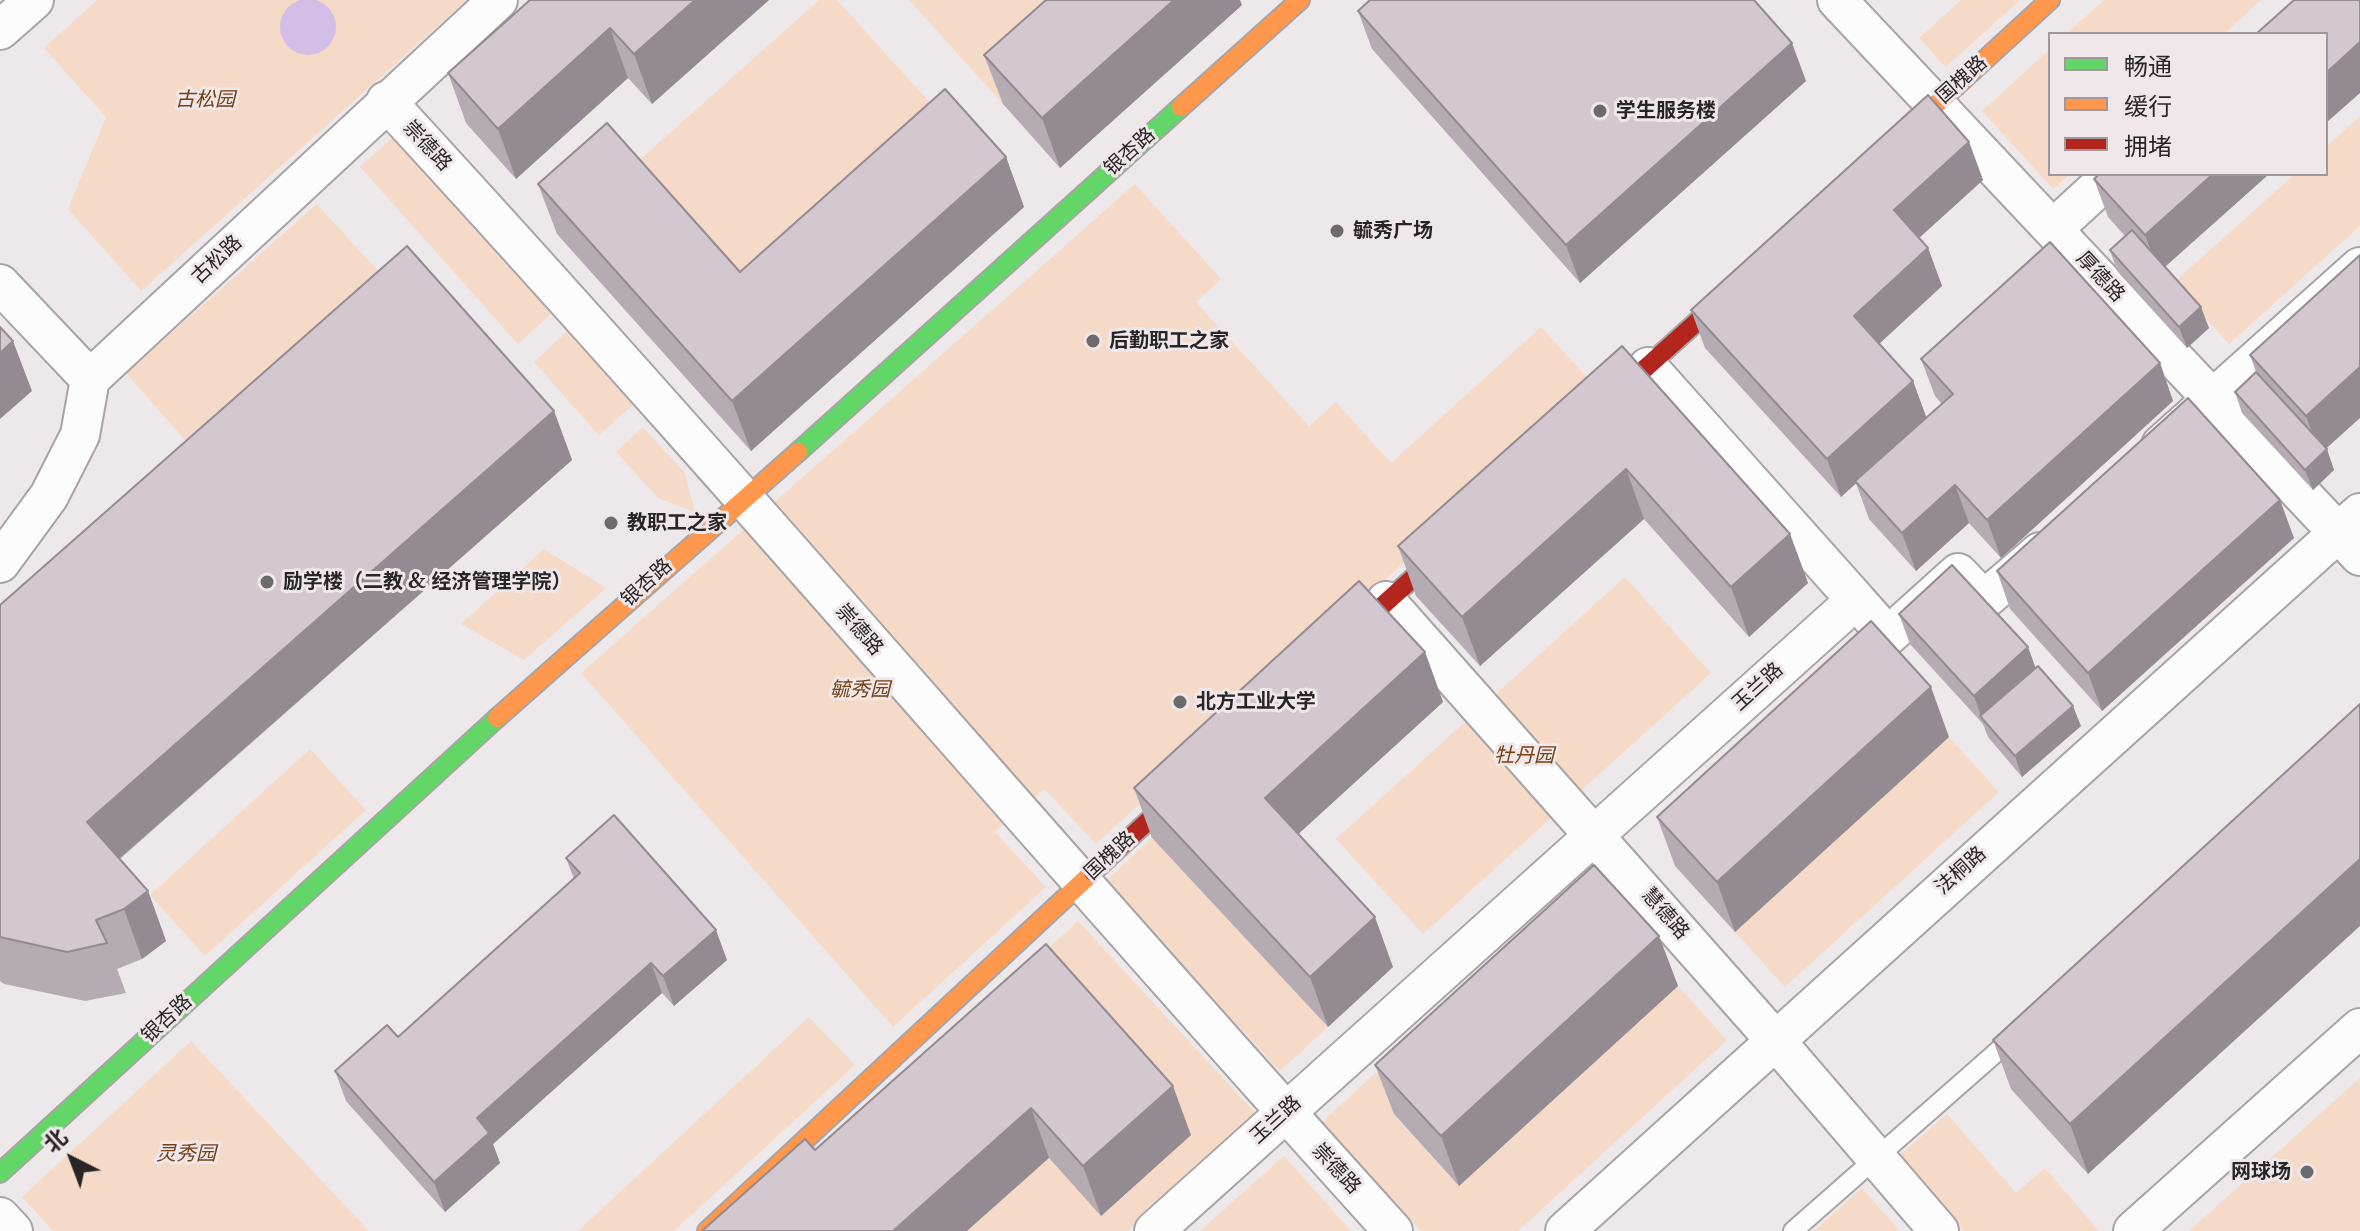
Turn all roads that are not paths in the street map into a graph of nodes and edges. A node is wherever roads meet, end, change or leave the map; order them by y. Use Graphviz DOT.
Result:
graph roads {
  1 [pos="34,0"];
  2 [pos="498,0"];
  3 [pos="1300,0"];
  4 [pos="1837,0"];
  5 [pos="2050,0"];
  6 [pos="0,30"];
  7 [pos="386,101"];
  8 [pos="1936,104"];
  9 [pos="1879,157"];
  10 [pos="2111,176"];
  11 [pos="2054,228"];
  12 [pos="2360,267"];
  13 [pos="1752,272"];
  14 [pos="0,284"];
  15 [pos="1648,367"];
  16 [pos="90,379"];
  17 [pos="2214,398"];
  18 [pos="1588,420"];
  19 [pos="2131,471"];
  20 [pos="742,498"];
  21 [pos="2071,524"];
  22 [pos="1469,527"];
  23 [pos="2353,534"];
  24 [pos="0,563"];
  25 [pos="1856,600"];
  26 [pos="1386,601"];
  27 [pos="1328,655"];
  28 [pos="1199,774"];
  29 [pos="1593,834"];
  30 [pos="1082,882"];
  31 [pos="2031,1021"];
  32 [pos="2360,1028"];
  33 [pos="1775,1040"];
  34 [pos="1284,1112"];
  35 [pos="1876,1158"];
  36 [pos="0,1173"];
  37 [pos="0,1217"];
  38 [pos="13,1231"];
  39 [pos="707,1231"];
  40 [pos="1154,1231"];
  41 [pos="1393,1231"];
  42 [pos="1565,1231"];
  43 [pos="1793,1231"];
  44 [pos="1939,1231"];
  45 [pos="2133,1231"];
  1 -- 6 [label="street"];
  2 -- 7 [label="street, 古松路"];
  3 -- 20 [label="street, 银杏路"];
  4 -- 8 [label="street, 厚德路"];
  5 -- 8 [label="street, 国槐路"];
  7 -- 16 [label="street, 古松路"];
  7 -- 20 [label="street, 崇德路"];
  8 -- 9 [label="street, 国槐路"];
  8 -- 11 [label="street, 厚德路"];
  10 -- 11 [label="street"];
  11 -- 17 [label="street, 厚德路"];
  12 -- 17 [label="street"];
  13 -- 15 [label="street"];
  14 -- 16 [label="street"];
  15 -- 18 [label="street"];
  15 -- 25 [label="street"];
  16 -- 24 [label="street"];
  17 -- 19 [label="street"];
  17 -- 23 [label="street, 厚德路"];
  20 -- 30 [label="street, 崇德路"];
  20 -- 36 [label="street, 银杏路"];
  21 -- 25 [label="street"];
  22 -- 26 [label="street"];
  23 -- 33 [label="street, 法桐路"];
  25 -- 29 [label="street, 玉兰路"];
  26 -- 27 [label="street"];
  26 -- 29 [label="street, 慧德路"];
  28 -- 30 [label="street, 国槐路"];
  29 -- 33 [label="street, 慧德路"];
  29 -- 34 [label="street, 玉兰路"];
  30 -- 34 [label="street, 崇德路"];
  30 -- 39 [label="street, 国槐路"];
  31 -- 35 [label="lane"];
  32 -- 45 [label="street"];
  33 -- 35 [label="street, 慧德路"];
  33 -- 42 [label="street, 法桐路"];
  34 -- 40 [label="street, 玉兰路"];
  34 -- 41 [label="street, 崇德路"];
  35 -- 43 [label="lane"];
  35 -- 44 [label="street, 慧德路"];
  37 -- 38 [label="street"];
}
